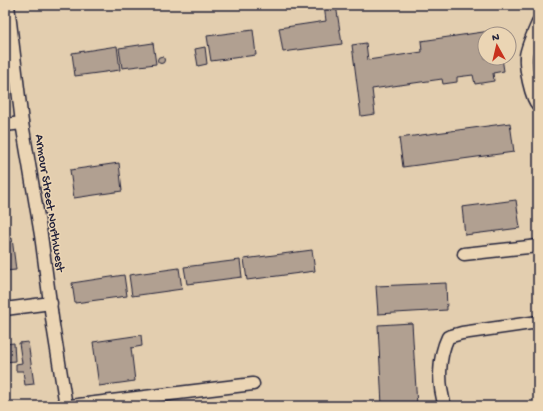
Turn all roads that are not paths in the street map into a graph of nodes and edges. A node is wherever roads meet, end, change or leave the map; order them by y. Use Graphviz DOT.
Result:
graph roads {
  1 [pos="8,5"];
  2 [pos="538,23"];
  3 [pos="538,105"];
  4 [pos="22,123"];
  5 [pos="5,125"];
  6 [pos="538,246"];
  7 [pos="464,254"];
  8 [pos="50,303"];
  9 [pos="5,309"];
  10 [pos="538,322"];
  11 [pos="253,384"];
  12 [pos="66,406"];
  13 [pos="70,406"];
  14 [pos="445,406"];
  1 -- 4 [label="street, Armour Street Northwest"];
  2 -- 3 [label="street"];
  4 -- 5 [label="street"];
  4 -- 8 [label="street, Armour Street Northwest"];
  6 -- 7 [label="street"];
  8 -- 9 [label="street"];
  8 -- 12 [label="street, Armour Street Northwest"];
  10 -- 14 [label="street"];
  11 -- 13 [label="street"];
}
